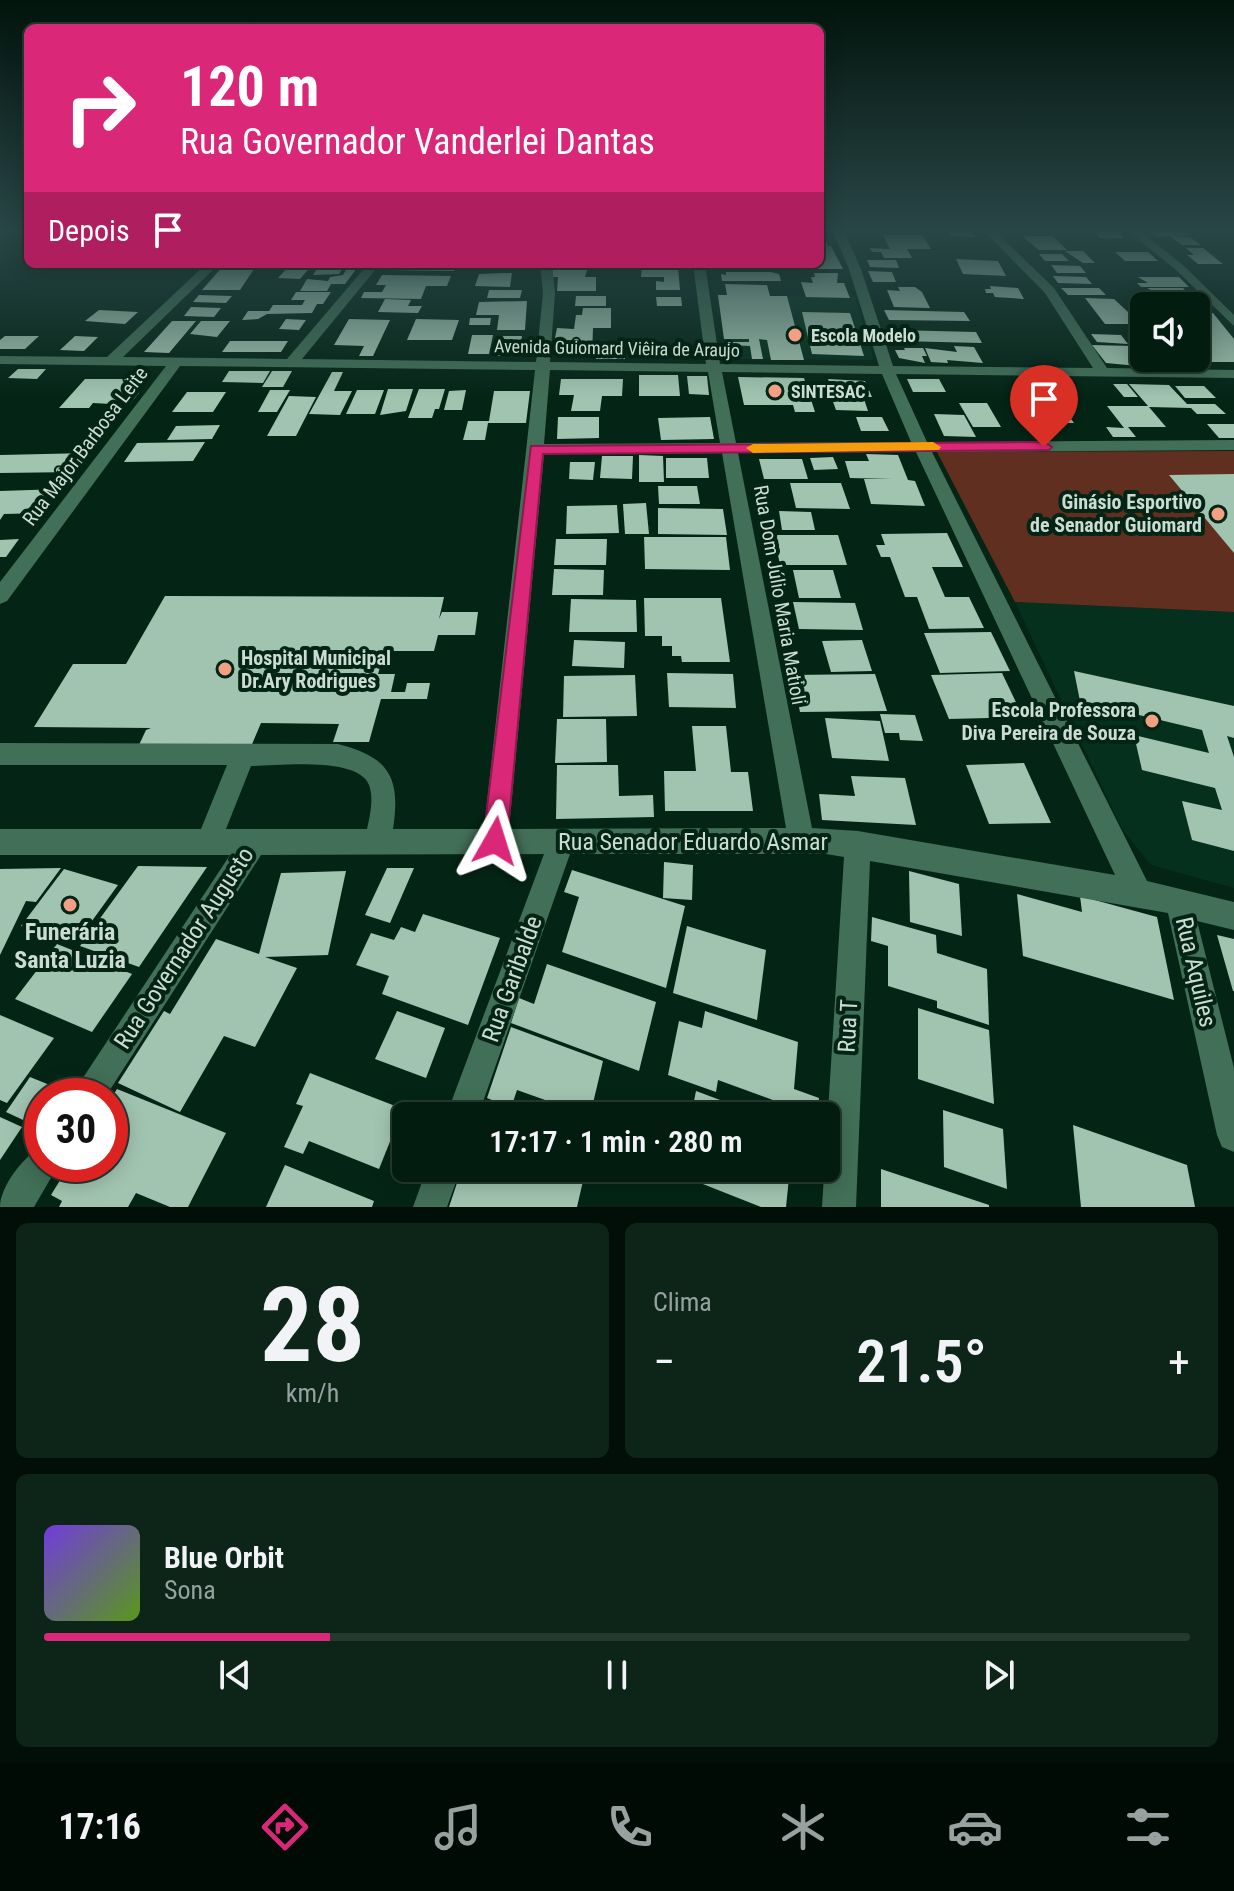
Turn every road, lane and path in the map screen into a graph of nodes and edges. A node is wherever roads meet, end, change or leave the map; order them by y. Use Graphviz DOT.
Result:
graph roads {
  1 [pos="191,285"];
  2 [pos="356,285"];
  3 [pos="548,285"];
  4 [pos="702,285"];
  5 [pos="862,285"];
  6 [pos="1044,285"];
  7 [pos="1197,285"];
  8 [pos="1234,322"];
  9 [pos="0,360"];
  10 [pos="111,361"];
  11 [pos="177,361"];
  12 [pos="292,362"];
  13 [pos="542,365"];
  14 [pos="714,368"];
  15 [pos="886,369"];
  16 [pos="1103,373"];
  17 [pos="1234,374"];
  18 [pos="1234,445"];
  19 [pos="921,447"];
  20 [pos="731,448"];
  21 [pos="536,449"];
  22 [pos="0,596"];
  23 [pos="0,754"];
  24 [pos="243,755"];
  25 [pos="801,839"];
  26 [pos="209,840"];
  27 [pos="255,840"];
  28 [pos="378,840"];
  29 [pos="495,841"];
  30 [pos="0,842"];
  31 [pos="561,842"];
  32 [pos="858,844"];
  33 [pos="1138,892"];
  34 [pos="1179,902"];
  35 [pos="1234,916"];
  36 [pos="99,1078"];
  37 [pos="467,1102"];
  38 [pos="1234,1135"];
  39 [pos="30,1182"];
  40 [pos="439,1182"];
  41 [pos="14,1207"];
  42 [pos="430,1207"];
  43 [pos="839,1207"];
  1 -- 10 [label="street"];
  2 -- 12 [label="street"];
  3 -- 13 [label="street"];
  4 -- 14 [label="street, Rua Dom Júlio Maria Matioli"];
  5 -- 15 [label="street"];
  6 -- 16 [label="street"];
  7 -- 8 [label="street"];
  9 -- 10 [label="street, Avenida Guiomard Viêira de Araujo"];
  10 -- 11 [label="street, Avenida Guiomard Viêira de Araujo"];
  11 -- 12 [label="street, Avenida Guiomard Viêira de Araujo"];
  11 -- 22 [label="street, Rua Major Barbosa Leite"];
  12 -- 13 [label="street, Avenida Guiomard Viêira de Araujo"];
  13 -- 14 [label="street, Avenida Guiomard Viêira de Araujo"];
  13 -- 21 [label="street"];
  14 -- 15 [label="street, Avenida Guiomard Viêira de Araujo"];
  14 -- 20 [label="street, Rua Dom Júlio Maria Matioli"];
  15 -- 16 [label="street, Avenida Guiomard Viêira de Araujo"];
  15 -- 19 [label="street"];
  16 -- 17 [label="street, Avenida Guiomard Viêira de Araujo"];
  18 -- 19 [label="street"];
  19 -- 20 [label="street"];
  19 -- 33 [label="street"];
  20 -- 21 [label="street"];
  20 -- 25 [label="street, Rua Dom Júlio Maria Matioli"];
  21 -- 29 [label="street"];
  23 -- 24 [label="street"];
  24 -- 26 [label="street"];
  24 -- 28 [label="street"];
  25 -- 31 [label="street, Rua Senador Eduardo Asmar"];
  25 -- 32 [label="street, Rua Senador Eduardo Asmar"];
  26 -- 27 [label="street, Rua Senador Eduardo Asmar"];
  26 -- 30 [label="street, Rua Senador Eduardo Asmar"];
  27 -- 28 [label="street, Rua Senador Eduardo Asmar"];
  27 -- 36 [label="street, Rua Governador Augusto"];
  28 -- 29 [label="street, Rua Senador Eduardo Asmar"];
  29 -- 31 [label="street, Rua Senador Eduardo Asmar"];
  31 -- 37 [label="street, Rua Garibalde"];
  32 -- 33 [label="street, Rua Senador Eduardo Asmar"];
  32 -- 43 [label="street, Rua T"];
  33 -- 34 [label="street, Rua Senador Eduardo Asmar"];
  34 -- 35 [label="street, Rua Senador Eduardo Asmar"];
  34 -- 38 [label="street, Rua Aquiles"];
  39 -- 41 [label="street"];
  40 -- 42 [label="street"];
}
